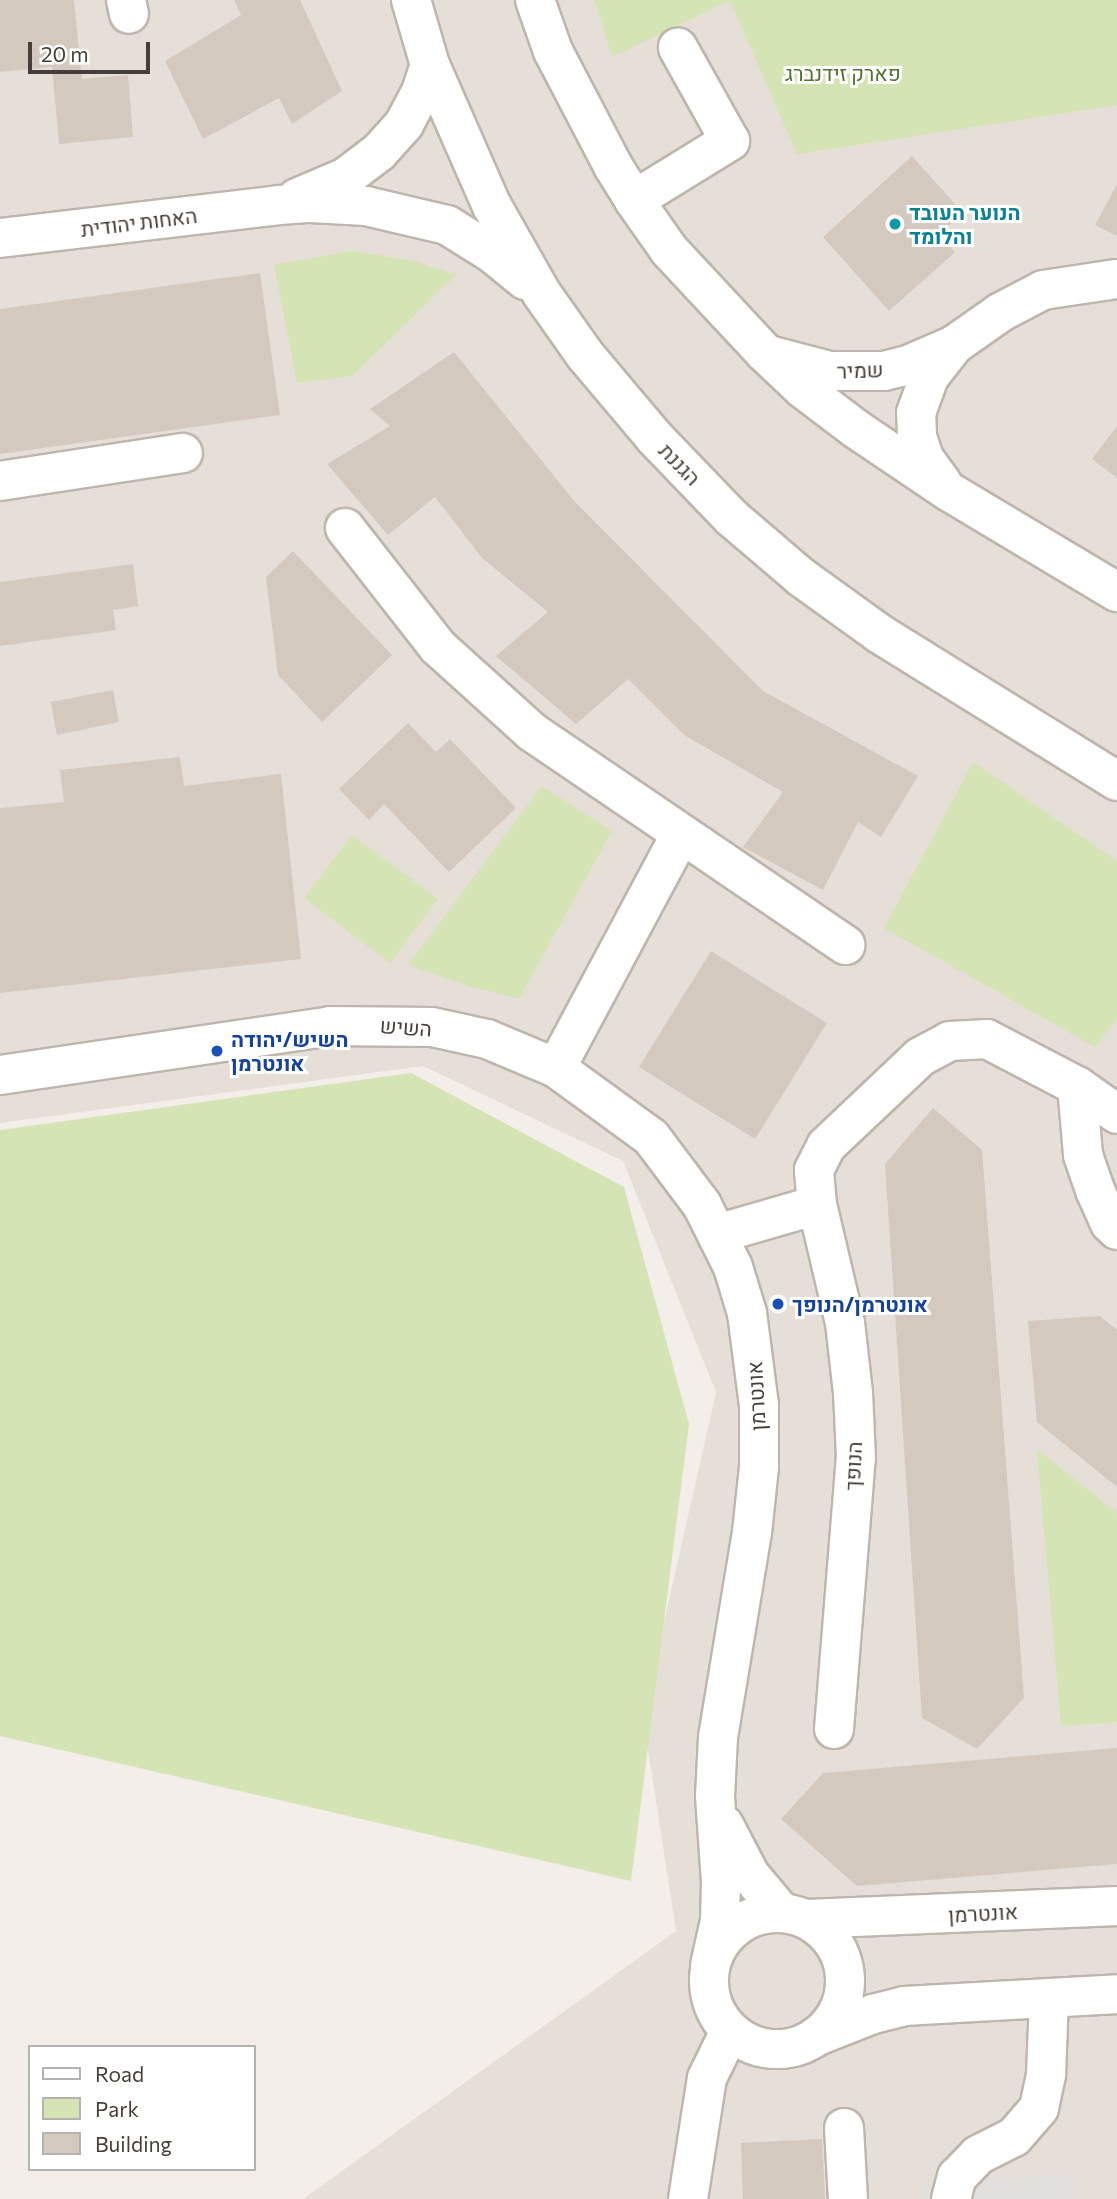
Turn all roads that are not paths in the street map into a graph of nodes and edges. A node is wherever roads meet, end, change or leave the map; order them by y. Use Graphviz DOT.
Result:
graph roads {
  1 [pos="411,0"];
  2 [pos="535,0"];
  3 [pos="678,48"];
  4 [pos="430,65"];
  5 [pos="634,200"];
  6 [pos="279,205"];
  7 [pos="0,238"];
  8 [pos="1117,279"];
  9 [pos="542,294"];
  10 [pos="954,345"];
  11 [pos="765,354"];
  12 [pos="183,453"];
  13 [pos="0,481"];
  14 [pos="948,491"];
  15 [pos="345,528"];
  16 [pos="1117,592"];
  17 [pos="1117,781"];
  18 [pos="681,834"];
  19 [pos="845,945"];
  20 [pos="556,1068"];
  21 [pos="0,1074"];
  22 [pos="1077,1086"];
  23 [pos="1117,1114"];
  24 [pos="817,1205"];
  25 [pos="1117,1230"];
  26 [pos="717,1234"];
  27 [pos="834,1729"];
  28 [pos="715,1796"];
  29 [pos="1117,1906"];
  30 [pos="794,1915"];
  31 [pos="710,1965"];
  32 [pos="1117,1994"];
  33 [pos="1049,1998"];
  34 [pos="730,2031"];
  35 [pos="817,2036"];
  36 [pos="844,2128"];
  37 [pos="688,2199"];
  38 [pos="848,2199"];
  39 [pos="951,2199"];
  1 -- 4 [label="street, הגננת"];
  2 -- 5 [label="street"];
  3 -- 5 [label="street"];
  4 -- 6 [label="street"];
  4 -- 9 [label="street, הגננת"];
  5 -- 11 [label="street"];
  6 -- 7 [label="street, האחות יהודית"];
  6 -- 9 [label="street"];
  8 -- 10 [label="street, שמיר"];
  9 -- 17 [label="street, הגננת"];
  10 -- 11 [label="street, שמיר"];
  10 -- 14 [label="street, שמיר"];
  11 -- 14 [label="street"];
  12 -- 13 [label="street"];
  14 -- 16 [label="street"];
  15 -- 18 [label="street"];
  18 -- 19 [label="street"];
  18 -- 20 [label="street"];
  20 -- 21 [label="street, השיש"];
  20 -- 26 [label="street, אונטרמן"];
  22 -- 23 [label="street, הנופך"];
  22 -- 24 [label="street, הנופך"];
  22 -- 25 [label="street"];
  24 -- 26 [label="street"];
  24 -- 27 [label="street, הנופך"];
  26 -- 28 [label="street, אונטרמן"];
  28 -- 30 [label="street, אונטרמן"];
  28 -- 31 [label="street, אונטרמן"];
  29 -- 30 [label="street, אונטרמן"];
  30 -- 31 [label="street"];
  30 -- 35 [label="street"];
  31 -- 34 [label="street"];
  32 -- 33 [label="street"];
  33 -- 35 [label="street"];
  33 -- 39 [label="street"];
  34 -- 35 [label="street"];
  34 -- 37 [label="street"];
  36 -- 38 [label="street"];
}
